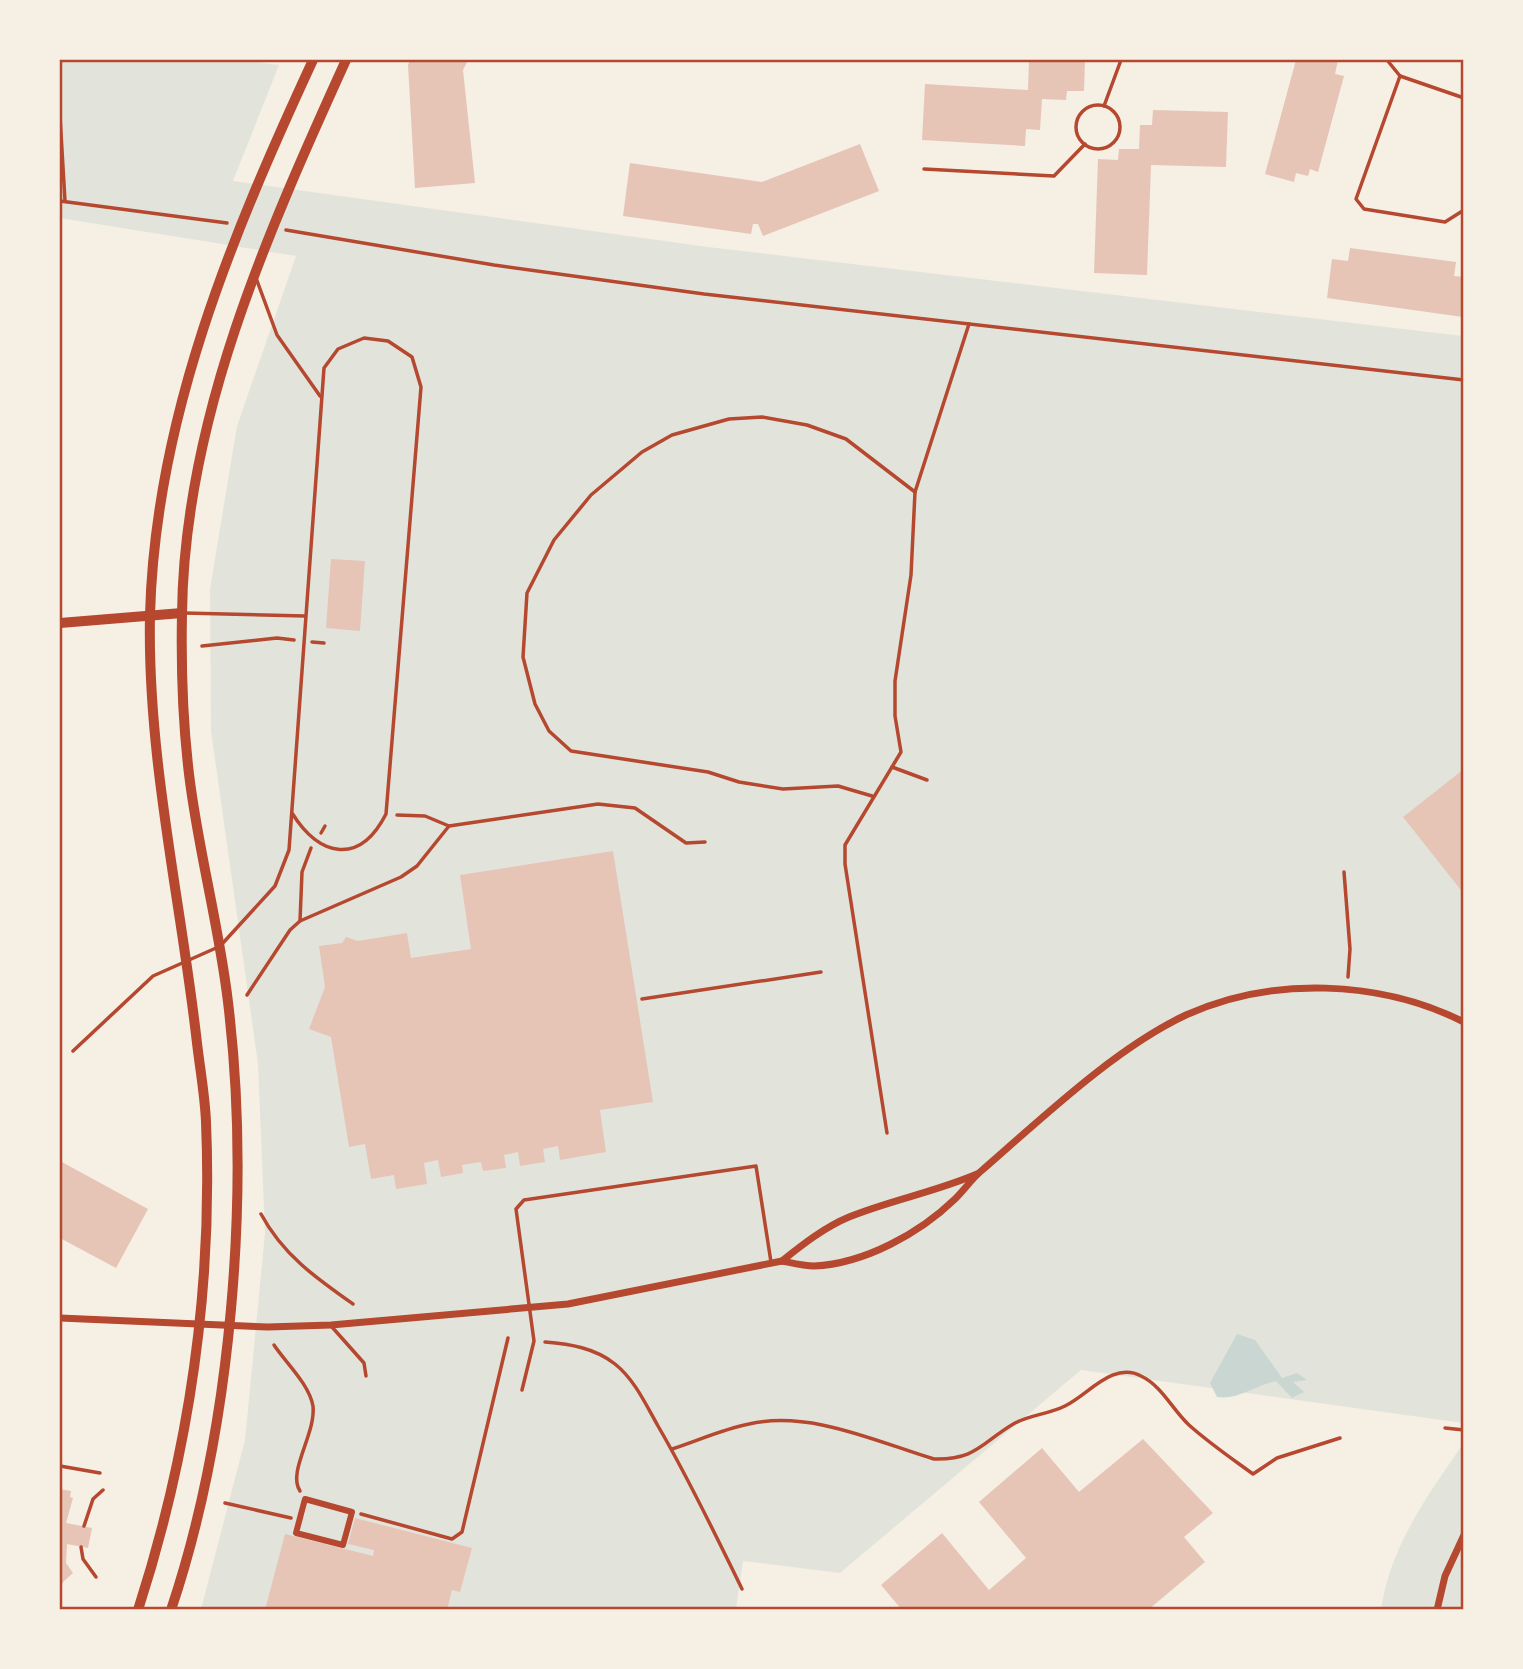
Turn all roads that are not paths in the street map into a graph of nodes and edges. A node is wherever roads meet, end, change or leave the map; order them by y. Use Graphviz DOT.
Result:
graph roads {
  1 [pos="313,60"];
  2 [pos="346,60"];
  3 [pos="1121,60"];
  4 [pos="1387,60"];
  5 [pos="1400,76"];
  6 [pos="1464,98"];
  7 [pos="1104,106"];
  8 [pos="1085,144"];
  9 [pos="924,169"];
  10 [pos="1464,210"];
  11 [pos="255,273"];
  12 [pos="322,398"];
  13 [pos="181,613"];
  14 [pos="150,616"];
  15 [pos="306,616"];
  16 [pos="60,623"];
  17 [pos="292,813"];
  18 [pos="220,946"];
  19 [pos="188,961"];
  20 [pos="1464,1022"];
  21 [pos="73,1051"];
  22 [pos="977,1174"];
  23 [pos="782,1261"];
  24 [pos="772,1264"];
  25 [pos="530,1309"];
  26 [pos="60,1318"];
  27 [pos="201,1324"];
  28 [pos="229,1325"];
  29 [pos="331,1325"];
  30 [pos="366,1376"];
  31 [pos="522,1390"];
  32 [pos="60,1466"];
  33 [pos="100,1473"];
  34 [pos="103,1490"];
  35 [pos="352,1512"];
  36 [pos="84,1526"];
  37 [pos="1464,1535"];
  38 [pos="81,1547"];
  39 [pos="96,1577"];
  40 [pos="138,1609"];
  41 [pos="171,1609"];
  42 [pos="1437,1609"];
  1 -- 14 [label="main road"];
  2 -- 11 [label="main road"];
  3 -- 7 [label="lane"];
  4 -- 5 [label="lane"];
  5 -- 6 [label="lane"];
  5 -- 10 [label="lane"];
  7 -- 8 [label="lane"];
  7 -- 8 [label="lane"];
  8 -- 9 [label="lane"];
  11 -- 12 [label="lane"];
  11 -- 13 [label="main road"];
  12 -- 15 [label="lane"];
  12 -- 17 [label="lane"];
  13 -- 14 [label="street"];
  13 -- 15 [label="lane"];
  13 -- 18 [label="main road"];
  14 -- 16 [label="street"];
  14 -- 19 [label="main road"];
  15 -- 17 [label="lane"];
  17 -- 18 [label="lane"];
  18 -- 19 [label="lane"];
  18 -- 28 [label="main road"];
  19 -- 21 [label="lane"];
  19 -- 27 [label="main road"];
  20 -- 22 [label="street"];
  22 -- 23 [label="street"];
  22 -- 23 [label="street"];
  23 -- 24 [label="street"];
  24 -- 25 [label="street"];
  24 -- 25 [label="lane"];
  25 -- 29 [label="street"];
  25 -- 31 [label="lane"];
  26 -- 27 [label="street"];
  27 -- 28 [label="street"];
  27 -- 40 [label="main road"];
  28 -- 29 [label="street"];
  28 -- 41 [label="main road"];
  29 -- 30 [label="lane"];
  32 -- 33 [label="lane"];
  34 -- 36 [label="lane"];
  35 -- 35 [label="street"];
  37 -- 42 [label="street"];
  38 -- 39 [label="lane"];
}
